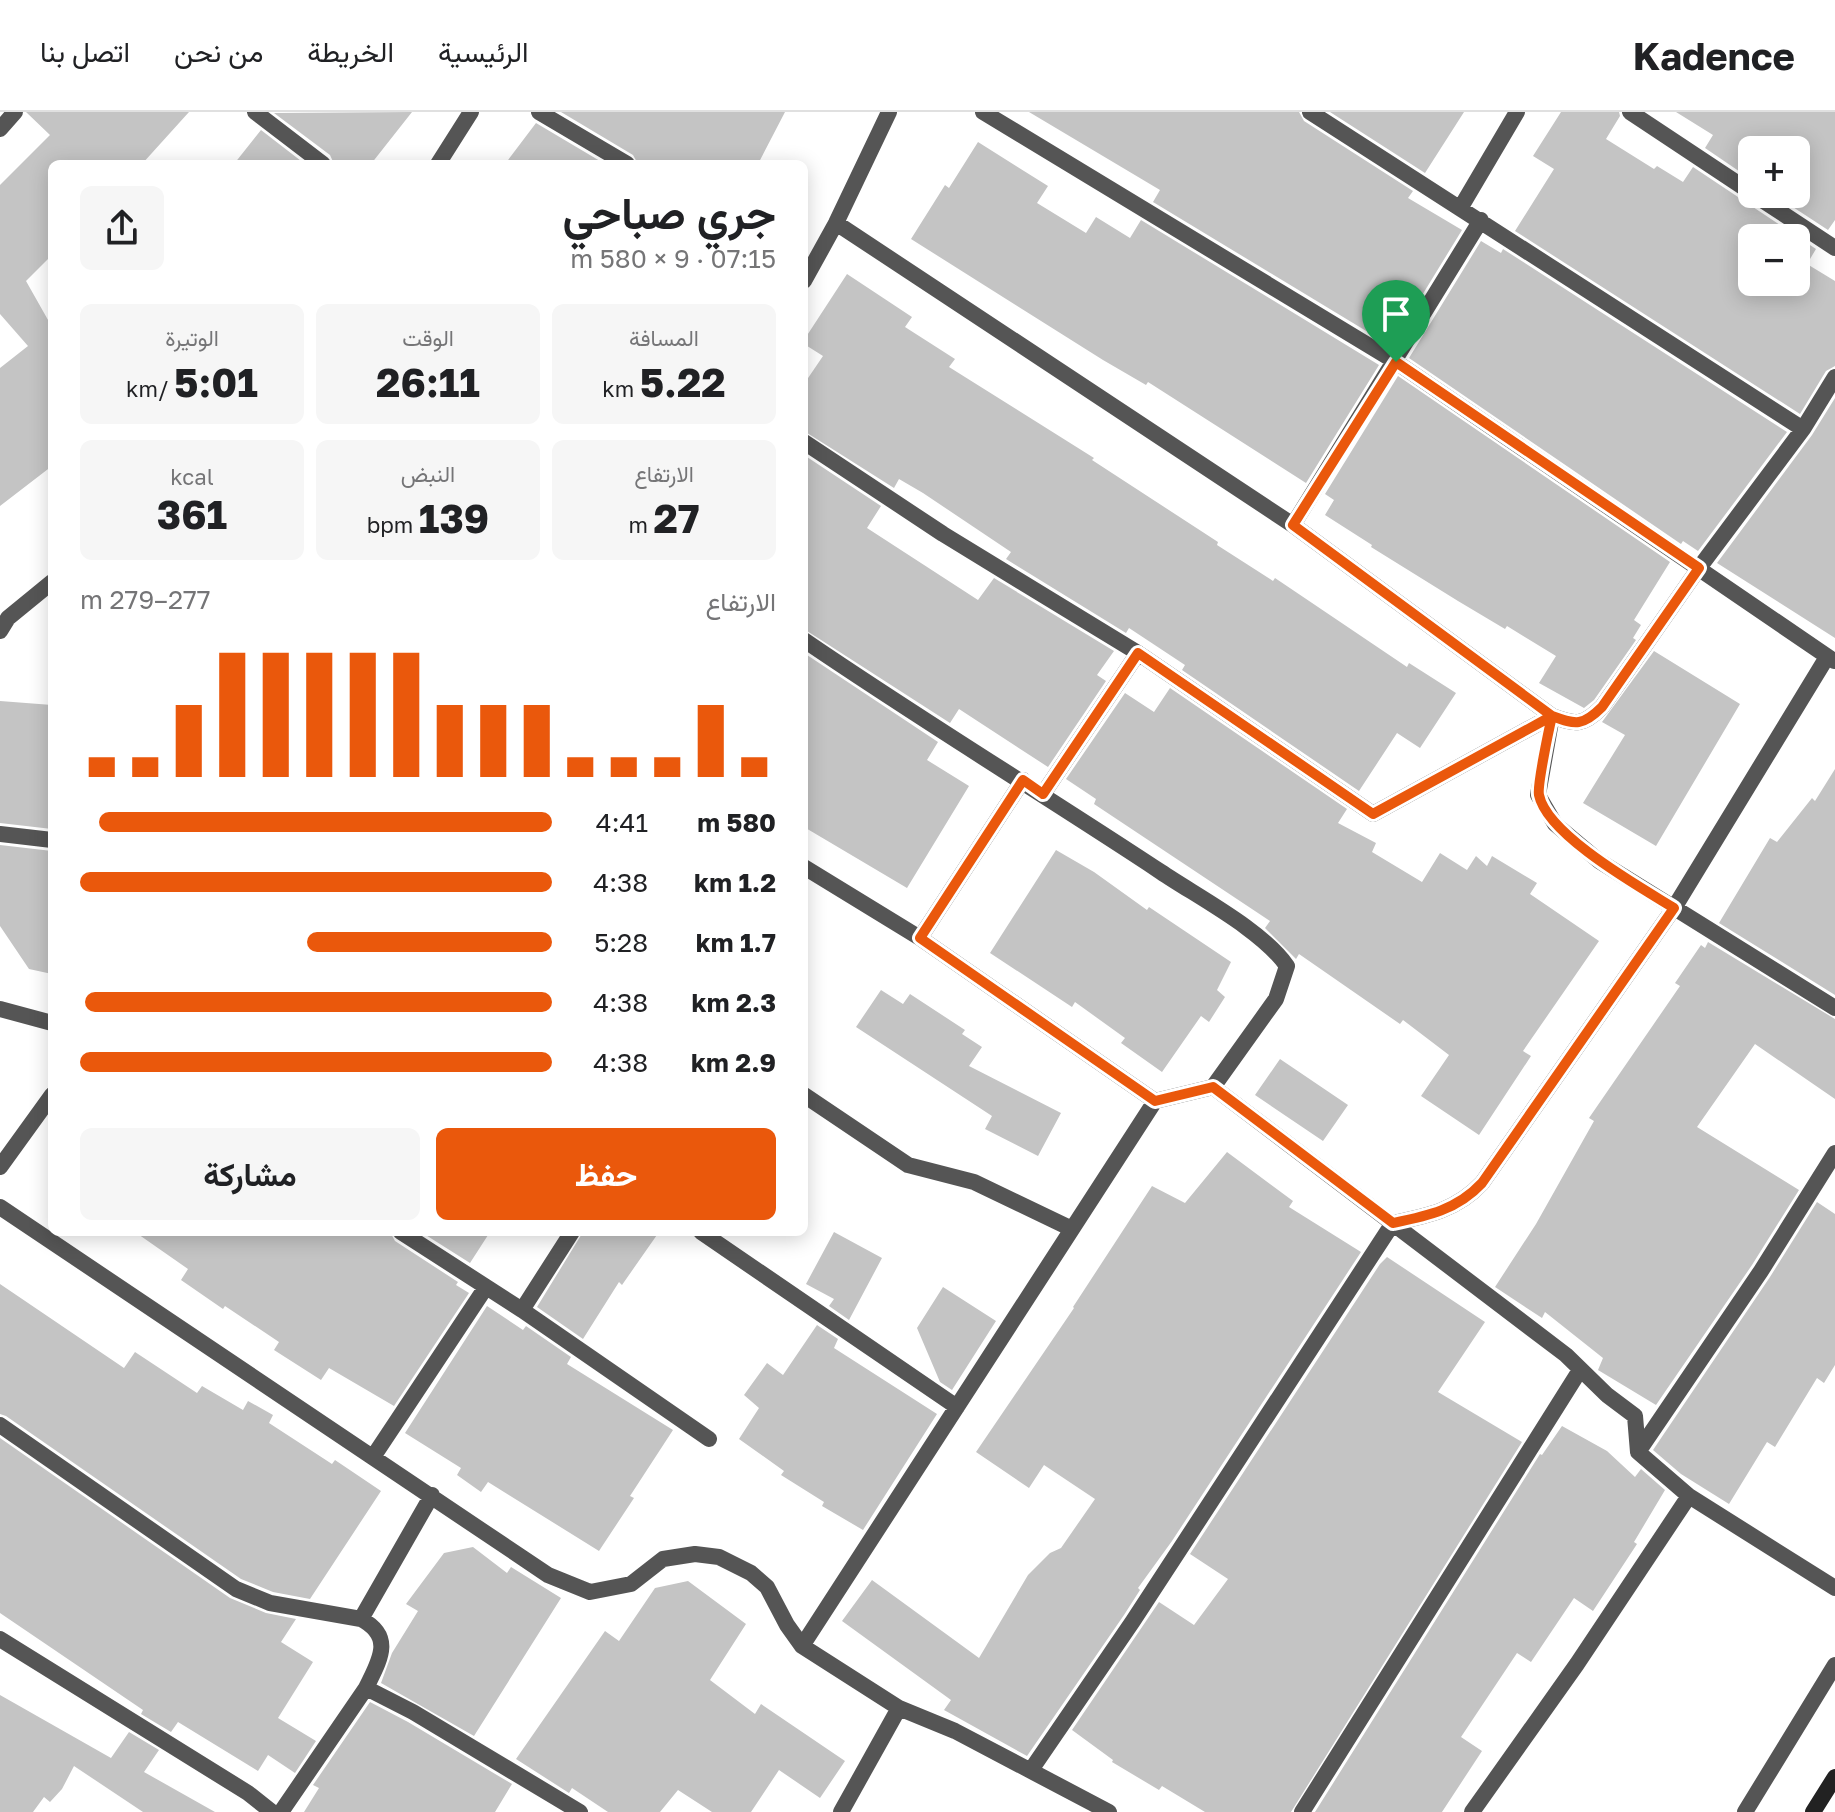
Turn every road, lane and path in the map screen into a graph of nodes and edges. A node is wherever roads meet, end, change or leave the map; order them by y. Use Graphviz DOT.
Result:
graph roads {
  1 [pos="15,112"];
  2 [pos="255,112"];
  3 [pos="471,112"];
  4 [pos="539,112"];
  5 [pos="889,112"];
  6 [pos="983,112"];
  7 [pos="1310,112"];
  8 [pos="1517,112"];
  9 [pos="1630,112"];
  10 [pos="0,129"];
  11 [pos="318,160"];
  12 [pos="441,160"];
  13 [pos="620,160"];
  14 [pos="1738,184"];
  15 [pos="1461,207"];
  16 [pos="1774,208"];
  17 [pos="1481,220"];
  18 [pos="836,223"];
  19 [pos="1835,248"];
  20 [pos="808,271"];
  21 [pos="1396,362"];
  22 [pos="1835,377"];
  23 [pos="1803,429"];
  24 [pos="808,445"];
  25 [pos="1293,525"];
  26 [pos="1699,568"];
  27 [pos="48,585"];
  28 [pos="0,631"];
  29 [pos="808,643"];
  30 [pos="1138,653"];
  31 [pos="1831,660"];
  32 [pos="1552,716"];
  33 [pos="1023,780"];
  34 [pos="1043,794"];
  35 [pos="0,834"];
  36 [pos="48,840"];
  37 [pos="808,873"];
  38 [pos="1674,908"];
  39 [pos="920,938"];
  40 [pos="1835,1008"];
  41 [pos="0,1009"];
  42 [pos="48,1022"];
  43 [pos="1213,1087"];
  44 [pos="808,1098"];
  45 [pos="48,1101"];
  46 [pos="1155,1101"];
  47 [pos="1835,1153"];
  48 [pos="0,1167"];
  49 [pos="0,1207"];
  50 [pos="1393,1223"];
  51 [pos="1072,1229"];
  52 [pos="407,1236"];
  53 [pos="569,1236"];
  54 [pos="707,1236"];
  55 [pos="486,1287"];
  56 [pos="522,1310"];
  57 [pos="1580,1370"];
  58 [pos="957,1407"];
  59 [pos="0,1425"];
  60 [pos="709,1439"];
  61 [pos="1638,1452"];
  62 [pos="373,1457"];
  63 [pos="432,1495"];
  64 [pos="1689,1496"];
  65 [pos="1835,1588"];
  66 [pos="361,1619"];
  67 [pos="0,1639"];
  68 [pos="802,1646"];
  69 [pos="1835,1665"];
  70 [pos="366,1688"];
  71 [pos="899,1708"];
  72 [pos="1031,1770"];
  73 [pos="1835,1777"];
  74 [pos="569,1809"];
  75 [pos="272,1812"];
  76 [pos="281,1812"];
  77 [pos="841,1812"];
  78 [pos="1109,1812"];
  79 [pos="1302,1812"];
  80 [pos="1472,1812"];
  81 [pos="1745,1812"];
  82 [pos="1813,1812"];
  1 -- 10 [label="street"];
  2 -- 11 [label="street"];
  3 -- 12 [label="street"];
  4 -- 13 [label="street"];
  5 -- 18 [label="street"];
  6 -- 21 [label="street"];
  7 -- 15 [label="street"];
  8 -- 15 [label="street"];
  9 -- 14 [label="street"];
  15 -- 17 [label="street"];
  16 -- 19 [label="street"];
  17 -- 21 [label="street"];
  17 -- 23 [label="street"];
  18 -- 20 [label="street"];
  18 -- 25 [label="street"];
  21 -- 25 [label="street"];
  21 -- 26 [label="street"];
  22 -- 23 [label="street"];
  23 -- 26 [label="street"];
  24 -- 30 [label="street"];
  25 -- 32 [label="street"];
  26 -- 31 [label="street"];
  26 -- 32 [label="street"];
  27 -- 28 [label="street"];
  29 -- 33 [label="street"];
  30 -- 32 [label="street"];
  30 -- 34 [label="street"];
  31 -- 38 [label="street"];
  32 -- 38 [label="street"];
  33 -- 34 [label="street"];
  33 -- 39 [label="street"];
  34 -- 43 [label="street"];
  35 -- 36 [label="street"];
  37 -- 39 [label="street"];
  38 -- 40 [label="street"];
  38 -- 50 [label="street"];
  39 -- 46 [label="street"];
  41 -- 42 [label="street"];
  43 -- 46 [label="street"];
  43 -- 50 [label="street"];
  44 -- 51 [label="street"];
  45 -- 48 [label="street"];
  46 -- 51 [label="street"];
  47 -- 61 [label="street"];
  49 -- 62 [label="street"];
  50 -- 57 [label="street"];
  50 -- 72 [label="street"];
  51 -- 58 [label="street"];
  52 -- 55 [label="street"];
  53 -- 56 [label="street"];
  54 -- 58 [label="street"];
  55 -- 56 [label="street"];
  55 -- 62 [label="street"];
  56 -- 60 [label="street"];
  57 -- 61 [label="street"];
  57 -- 79 [label="street"];
  58 -- 68 [label="street"];
  59 -- 66 [label="street"];
  61 -- 64 [label="street"];
  62 -- 63 [label="street"];
  63 -- 66 [label="street"];
  63 -- 68 [label="street"];
  64 -- 65 [label="street"];
  64 -- 80 [label="street"];
  66 -- 70 [label="street"];
  67 -- 75 [label="street"];
  68 -- 71 [label="street"];
  69 -- 81 [label="street"];
  70 -- 74 [label="street"];
  70 -- 76 [label="street"];
  71 -- 72 [label="street"];
  71 -- 77 [label="street"];
  72 -- 78 [label="street"];
  73 -- 82 [label="street"];
}
